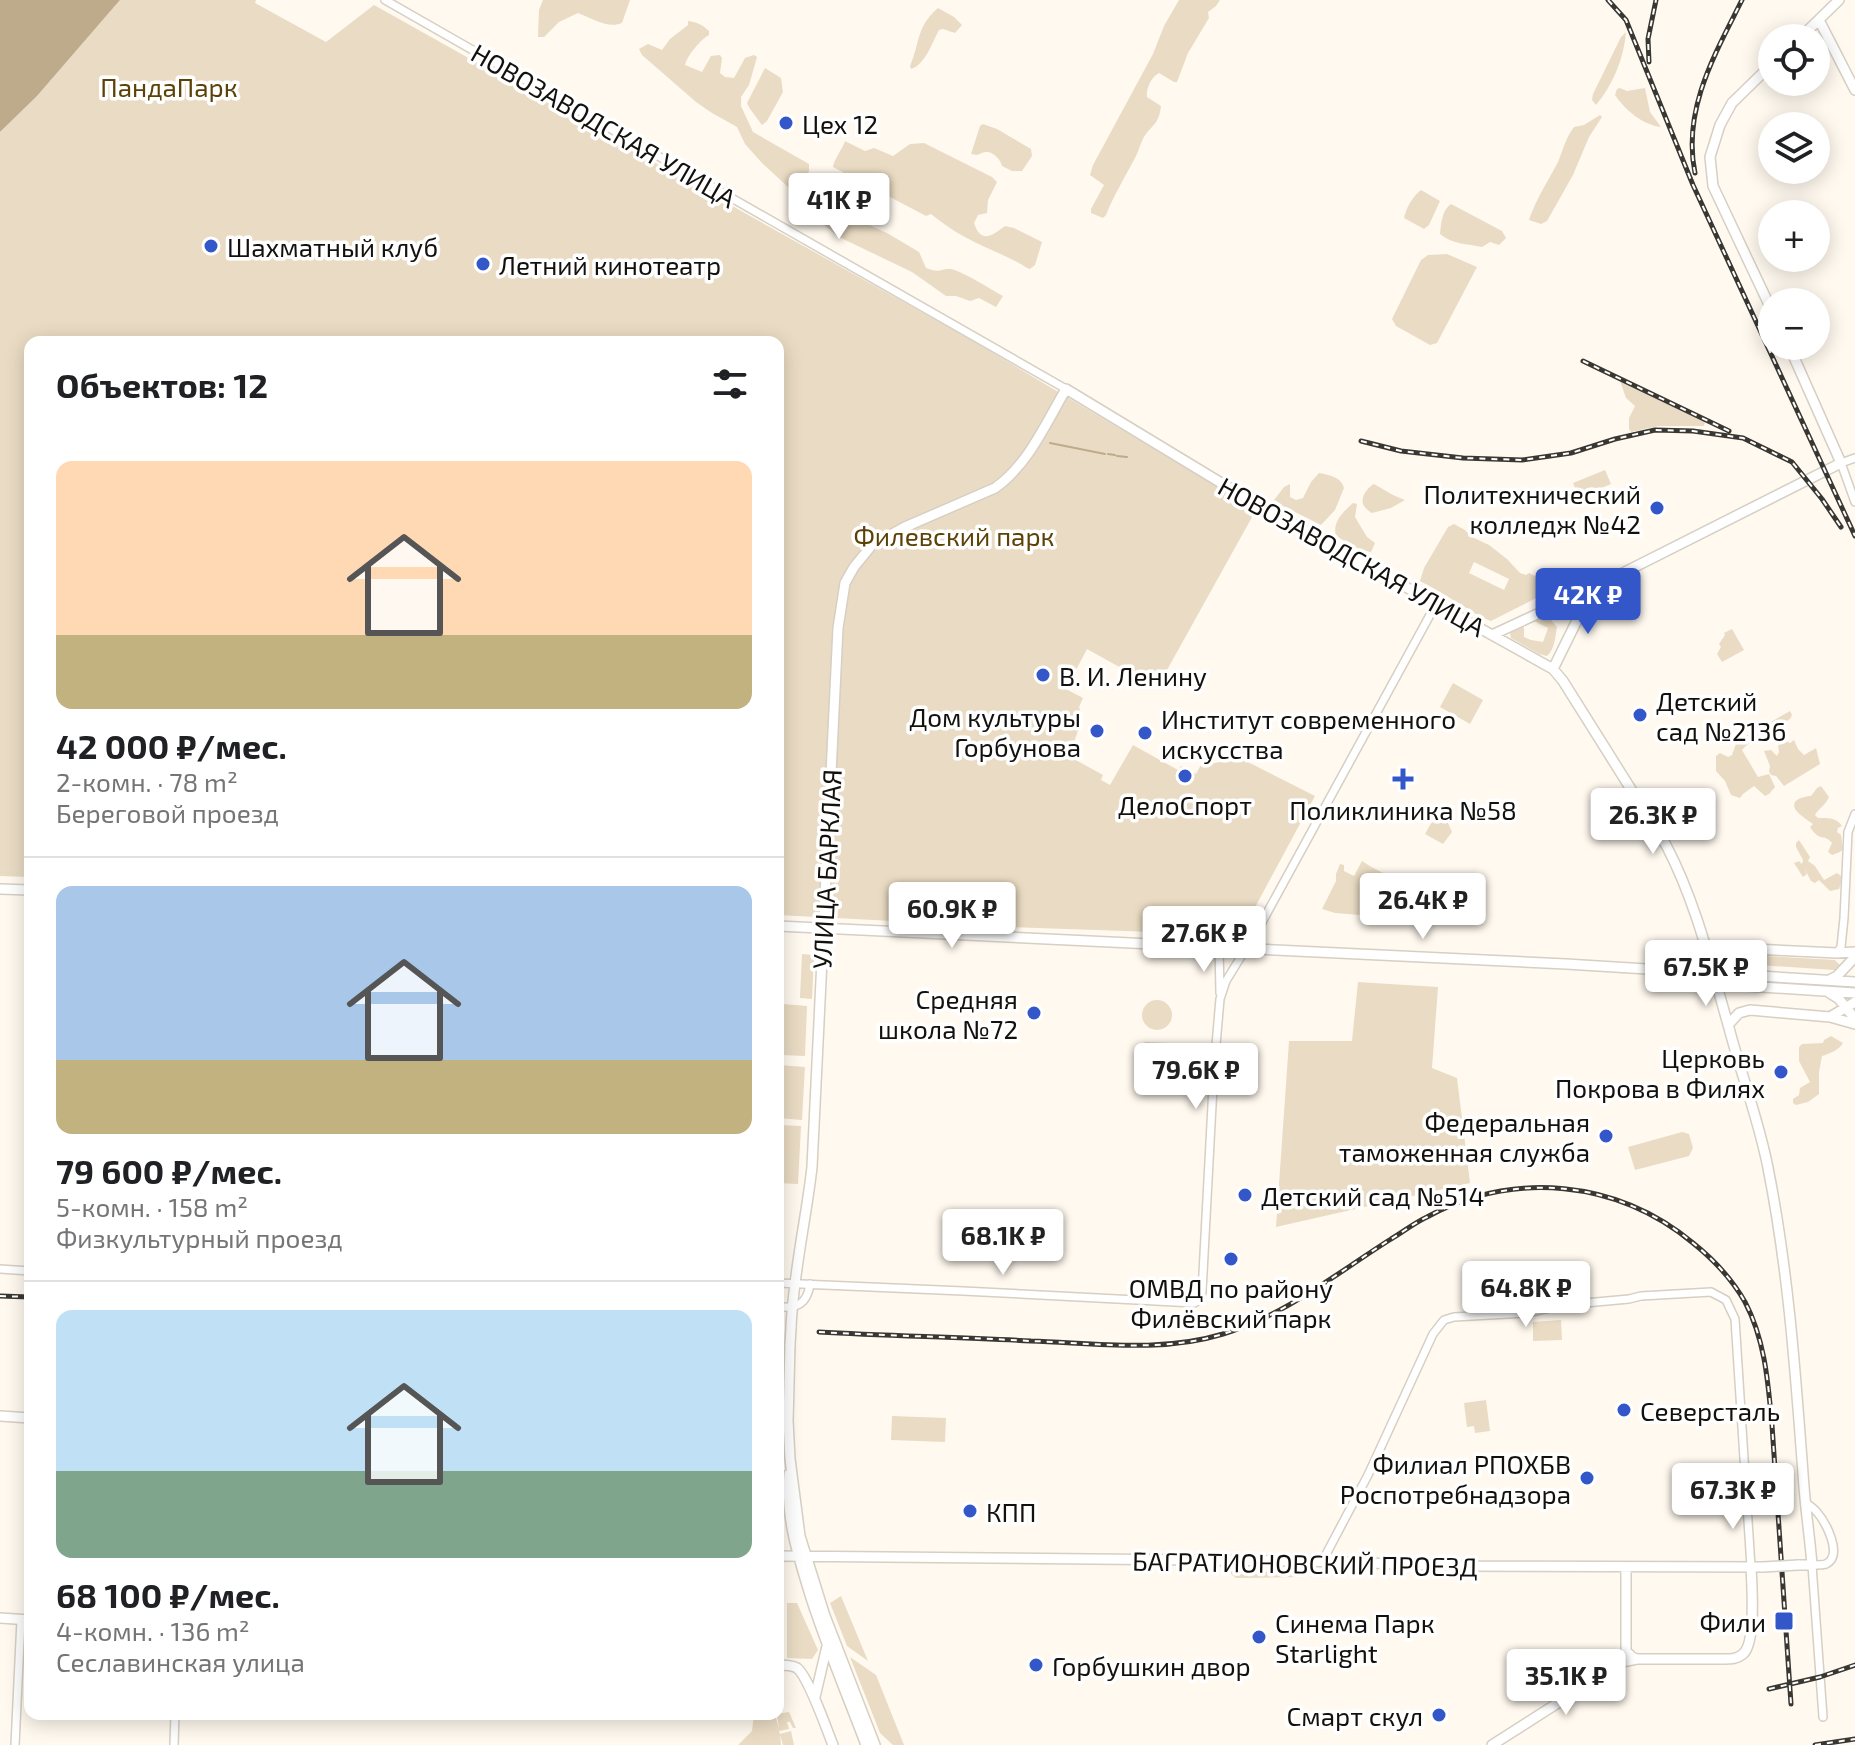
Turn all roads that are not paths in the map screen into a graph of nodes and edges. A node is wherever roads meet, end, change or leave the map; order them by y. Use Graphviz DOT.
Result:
graph roads {
  1 [pos="385,0"];
  2 [pos="1839,0"];
  3 [pos="1819,20"];
  4 [pos="1815,24"];
  5 [pos="1758,78"];
  6 [pos="1855,90"];
  7 [pos="1761,288"];
  8 [pos="1795,360"];
  9 [pos="1066,389"];
  10 [pos="1855,458"];
  11 [pos="1841,463"];
  12 [pos="1855,502"];
  13 [pos="1593,588"];
  14 [pos="1436,604"];
  15 [pos="1492,635"];
  16 [pos="1553,669"];
  17 [pos="1855,814"];
  18 [pos="0,889"];
  19 [pos="24,890"];
  20 [pos="784,926"];
  21 [pos="823,929"];
  22 [pos="1219,947"];
  23 [pos="1707,947"];
  24 [pos="1245,949"];
  25 [pos="1837,953"];
  26 [pos="1853,962"];
  27 [pos="1715,977"];
  28 [pos="1826,980"];
  29 [pos="1855,982"];
  30 [pos="1825,991"];
  31 [pos="1855,993"];
  32 [pos="1220,999"];
  33 [pos="1851,1005"];
  34 [pos="1830,1017"];
  35 [pos="1855,1021"];
  36 [pos="1728,1025"];
  37 [pos="0,1269"];
  38 [pos="24,1271"];
  39 [pos="784,1283"];
  40 [pos="794,1284"];
  41 [pos="810,1284"];
  42 [pos="784,1307"];
  43 [pos="792,1308"];
  44 [pos="0,1416"];
  45 [pos="24,1418"];
  46 [pos="1805,1502"];
  47 [pos="784,1556"];
  48 [pos="802,1556"];
  49 [pos="1322,1562"];
  50 [pos="1812,1565"];
  51 [pos="1626,1567"];
  52 [pos="1751,1567"];
  53 [pos="0,1618"];
  54 [pos="24,1620"];
  55 [pos="24,1643"];
  56 [pos="827,1646"];
  57 [pos="1626,1651"];
  58 [pos="1637,1659"];
  59 [pos="1622,1662"];
  60 [pos="784,1665"];
  61 [pos="815,1700"];
  62 [pos="1823,1717"];
  63 [pos="175,1720"];
  64 [pos="866,1721"];
  65 [pos="15,1745"];
  66 [pos="174,1745"];
  67 [pos="833,1745"];
  68 [pos="866,1745"];
  69 [pos="875,1745"];
  70 [pos="882,1745"];
  71 [pos="1492,1745"];
  1 -- 9 [label="street, НОВОЗАВОДСКАЯ УЛИЦА"];
  2 -- 3 [label="street"];
  3 -- 4 [label="street"];
  3 -- 6 [label="street"];
  5 -- 7 [label="street"];
  8 -- 11 [label="street"];
  9 -- 14 [label="street, НОВОЗАВОДСКАЯ УЛИЦА"];
  9 -- 21 [label="street, УЛИЦА БАРКЛАЯ"];
  10 -- 11 [label="street"];
  11 -- 12 [label="street"];
  11 -- 13 [label="street"];
  13 -- 15 [label="street"];
  13 -- 16 [label="street"];
  14 -- 15 [label="street, НОВОЗАВОДСКАЯ УЛИЦА"];
  14 -- 24 [label="street"];
  15 -- 16 [label="street, НОВОЗАВОДСКАЯ УЛИЦА"];
  16 -- 23 [label="street, НОВОЗАВОДСКАЯ УЛИЦА"];
  17 -- 25 [label="street"];
  18 -- 19 [label="street"];
  20 -- 21 [label="street"];
  21 -- 22 [label="street"];
  21 -- 40 [label="street, УЛИЦА БАРКЛАЯ"];
  22 -- 24 [label="street"];
  22 -- 32 [label="street"];
  23 -- 25 [label="street"];
  23 -- 27 [label="street, НОВОЗАВОДСКАЯ УЛИЦА"];
  24 -- 27 [label="street"];
  24 -- 32 [label="street"];
  25 -- 26 [label="street"];
  26 -- 28 [label="street"];
  27 -- 28 [label="street"];
  27 -- 30 [label="street"];
  27 -- 36 [label="street, НОВОЗАВОДСКАЯ УЛИЦА"];
  28 -- 29 [label="street"];
  30 -- 31 [label="street"];
  30 -- 33 [label="street"];
  32 -- 41 [label="street"];
  33 -- 34 [label="street"];
  33 -- 35 [label="street"];
  34 -- 35 [label="street"];
  34 -- 36 [label="street"];
  36 -- 46 [label="street, НОВОЗАВОДСКАЯ УЛИЦА"];
  37 -- 38 [label="street"];
  39 -- 40 [label="street"];
  40 -- 41 [label="street"];
  40 -- 43 [label="street, УЛИЦА БАРКЛАЯ"];
  41 -- 43 [label="street"];
  42 -- 43 [label="street"];
  43 -- 48 [label="street, УЛИЦА БАРКЛАЯ, bridge"];
  44 -- 45 [label="street"];
  46 -- 50 [label="street, НОВОЗАВОДСКАЯ УЛИЦА"];
  46 -- 50 [label="street"];
  47 -- 48 [label="street, БАГРАТИОНОВСКИЙ ПРОЕЗД"];
  48 -- 49 [label="street, БАГРАТИОНОВСКИЙ ПРОЕЗД"];
  48 -- 56 [label="street, УЛИЦА БАРКЛАЯ"];
  48 -- 64 [label="street, УЛИЦА БАРКЛАЯ"];
  49 -- 51 [label="street, БАГРАТИОНОВСКИЙ ПРОЕЗД"];
  49 -- 52 [label="street"];
  50 -- 52 [label="street, БАГРАТИОНОВСКИЙ ПРОЕЗД, bridge"];
  50 -- 62 [label="street, НОВОЗАВОДСКАЯ УЛИЦА"];
  51 -- 52 [label="street, БАГРАТИОНОВСКИЙ ПРОЕЗД"];
  51 -- 57 [label="street"];
  52 -- 58 [label="street"];
  53 -- 54 [label="street"];
  55 -- 65 [label="street"];
  56 -- 61 [label="street"];
  56 -- 68 [label="street, УЛИЦА БАРКЛАЯ"];
  57 -- 58 [label="street"];
  57 -- 59 [label="street"];
  58 -- 59 [label="street"];
  59 -- 71 [label="street"];
  60 -- 61 [label="street"];
  61 -- 67 [label="street"];
  63 -- 66 [label="street"];
  64 -- 69 [label="street, УЛИЦА БАРКЛАЯ"];
  64 -- 70 [label="street"];
}
